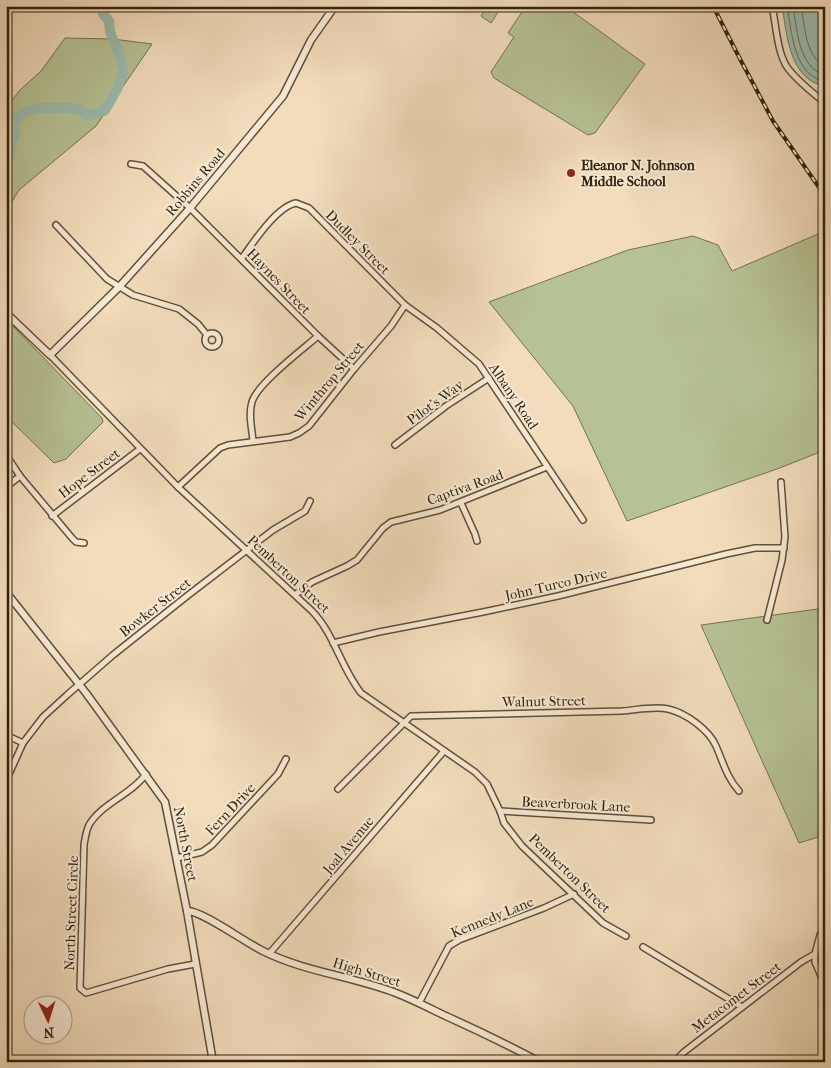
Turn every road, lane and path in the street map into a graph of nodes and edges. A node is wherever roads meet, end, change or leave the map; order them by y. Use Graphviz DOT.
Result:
graph roads {
  1 [pos="335,6"];
  2 [pos="772,6"];
  3 [pos="825,102"];
  4 [pos="131,164"];
  5 [pos="190,208"];
  6 [pos="56,225"];
  7 [pos="242,258"];
  8 [pos="119,287"];
  9 [pos="405,305"];
  10 [pos="6,313"];
  11 [pos="207,335"];
  12 [pos="318,336"];
  13 [pos="50,355"];
  14 [pos="354,368"];
  15 [pos="489,378"];
  16 [pos="253,441"];
  17 [pos="395,445"];
  18 [pos="140,449"];
  19 [pos="6,456"];
  20 [pos="547,467"];
  21 [pos="20,476"];
  22 [pos="781,482"];
  23 [pos="178,487"];
  24 [pos="6,488"];
  25 [pos="310,502"];
  26 [pos="461,503"];
  27 [pos="52,516"];
  28 [pos="583,520"];
  29 [pos="477,541"];
  30 [pos="84,543"];
  31 [pos="784,548"];
  32 [pos="247,550"];
  33 [pos="6,592"];
  34 [pos="296,594"];
  35 [pos="767,620"];
  36 [pos="333,643"];
  37 [pos="79,684"];
  38 [pos="403,723"];
  39 [pos="6,735"];
  40 [pos="23,743"];
  41 [pos="444,751"];
  42 [pos="286,759"];
  43 [pos="146,774"];
  44 [pos="6,781"];
  45 [pos="338,789"];
  46 [pos="738,791"];
  47 [pos="500,811"];
  48 [pos="651,820"];
  49 [pos="177,858"];
  50 [pos="574,894"];
  51 [pos="186,911"];
  52 [pos="825,929"];
  53 [pos="626,936"];
  54 [pos="643,947"];
  55 [pos="269,954"];
  56 [pos="815,954"];
  57 [pos="195,964"];
  58 [pos="825,977"];
  59 [pos="419,1003"];
  60 [pos="742,1007"];
  61 [pos="213,1062"];
  62 [pos="540,1062"];
  63 [pos="674,1062"];
  1 -- 5 [label="street, Robbins Road"];
  2 -- 3 [label="street"];
  4 -- 5 [label="street, Haynes Street"];
  5 -- 7 [label="street, Haynes Street"];
  5 -- 8 [label="street, Robbins Road"];
  6 -- 8 [label="street"];
  7 -- 9 [label="street, Dudley Street"];
  7 -- 12 [label="street, Haynes Street"];
  8 -- 11 [label="street"];
  8 -- 13 [label="street, Robbins Road"];
  9 -- 14 [label="street, Winthrop Street"];
  9 -- 15 [label="street, Albany Road"];
  10 -- 13 [label="street, Pemberton Street"];
  12 -- 14 [label="street, Haynes Street"];
  12 -- 16 [label="street"];
  13 -- 18 [label="street, Pemberton Street"];
  14 -- 16 [label="street, Winthrop Street"];
  15 -- 17 [label="street, Pilot's Way"];
  15 -- 20 [label="street, Albany Road"];
  16 -- 23 [label="street, Winthrop Street"];
  18 -- 23 [label="street, Pemberton Street"];
  18 -- 27 [label="street, Hope Street"];
  19 -- 21 [label="street"];
  20 -- 26 [label="street, Captiva Road"];
  20 -- 28 [label="street, Albany Road"];
  21 -- 24 [label="street"];
  21 -- 27 [label="street"];
  22 -- 31 [label="street"];
  23 -- 32 [label="street, Pemberton Street"];
  25 -- 32 [label="street, Bowker Street"];
  26 -- 29 [label="street"];
  26 -- 34 [label="street, Captiva Road"];
  27 -- 30 [label="street"];
  31 -- 35 [label="street"];
  31 -- 36 [label="street, John Turco Drive"];
  32 -- 34 [label="street, Pemberton Street"];
  32 -- 37 [label="street, Bowker Street"];
  33 -- 37 [label="street, North Street"];
  34 -- 36 [label="street, Pemberton Street"];
  36 -- 38 [label="street, Pemberton Street"];
  37 -- 40 [label="street, Bowker Street"];
  37 -- 43 [label="street, North Street"];
  38 -- 41 [label="street, Pemberton Street"];
  38 -- 45 [label="street, Walnut Street"];
  38 -- 46 [label="street, Walnut Street"];
  39 -- 40 [label="street"];
  40 -- 44 [label="street, Bowker Street"];
  41 -- 47 [label="street, Pemberton Street"];
  41 -- 55 [label="street, Joal Avenue"];
  42 -- 49 [label="street, Fern Drive"];
  43 -- 49 [label="street, North Street"];
  43 -- 57 [label="street, North Street Circle"];
  47 -- 48 [label="street, Beaverbrook Lane"];
  47 -- 50 [label="street, Pemberton Street"];
  49 -- 51 [label="street, North Street"];
  50 -- 53 [label="street, Pemberton Street"];
  50 -- 59 [label="street, Kennedy Lane"];
  51 -- 55 [label="street, High Street"];
  51 -- 57 [label="street, North Street"];
  52 -- 56 [label="street"];
  54 -- 60 [label="street"];
  55 -- 59 [label="street, High Street"];
  56 -- 58 [label="street"];
  56 -- 60 [label="street, Metacomet Street"];
  57 -- 61 [label="street, North Street"];
  59 -- 62 [label="street, High Street"];
  60 -- 63 [label="street, Metacomet Street"];
}
